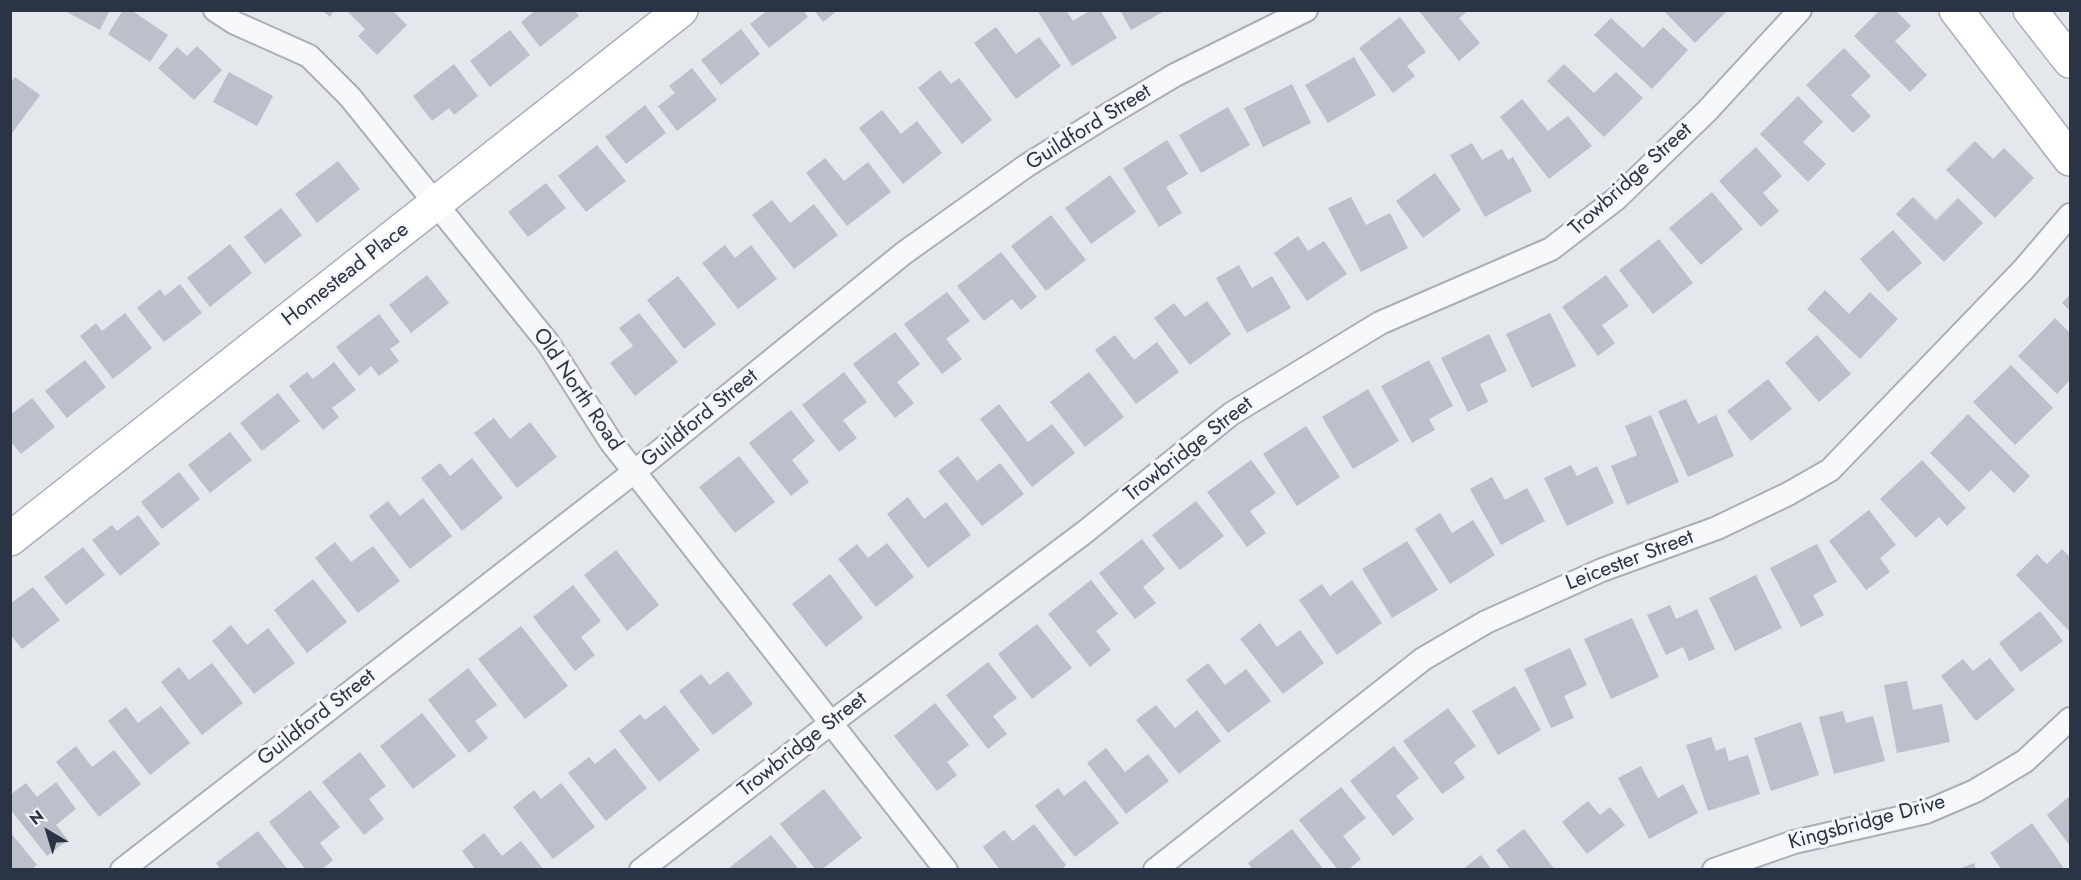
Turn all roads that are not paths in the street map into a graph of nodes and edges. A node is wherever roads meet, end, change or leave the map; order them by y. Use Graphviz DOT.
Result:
graph roads {
  1 [pos="215,10"];
  2 [pos="681,10"];
  3 [pos="1306,10"];
  4 [pos="1800,10"];
  5 [pos="1956,10"];
  6 [pos="2030,10"];
  7 [pos="2070,61"];
  8 [pos="2070,159"];
  9 [pos="437,204"];
  10 [pos="2070,215"];
  11 [pos="634,472"];
  12 [pos="10,539"];
  13 [pos="2070,719"];
  14 [pos="831,723"];
  15 [pos="122,870"];
  16 [pos="641,870"];
  17 [pos="946,870"];
  18 [pos="1155,870"];
  19 [pos="1713,870"];
  1 -- 9 [label="street, Old North Road"];
  2 -- 9 [label="street, Homestead Place"];
  3 -- 11 [label="street, Guildford Street"];
  4 -- 14 [label="street, Trowbridge Street"];
  5 -- 8 [label="street"];
  6 -- 7 [label="street"];
  9 -- 11 [label="street, Old North Road"];
  9 -- 12 [label="street, Homestead Place"];
  10 -- 18 [label="street, Leicester Street"];
  11 -- 14 [label="street, Old North Road"];
  11 -- 15 [label="street, Guildford Street"];
  13 -- 19 [label="street, Kingsbridge Drive"];
  14 -- 16 [label="street, Trowbridge Street"];
  14 -- 17 [label="street, Old North Road"];
}
